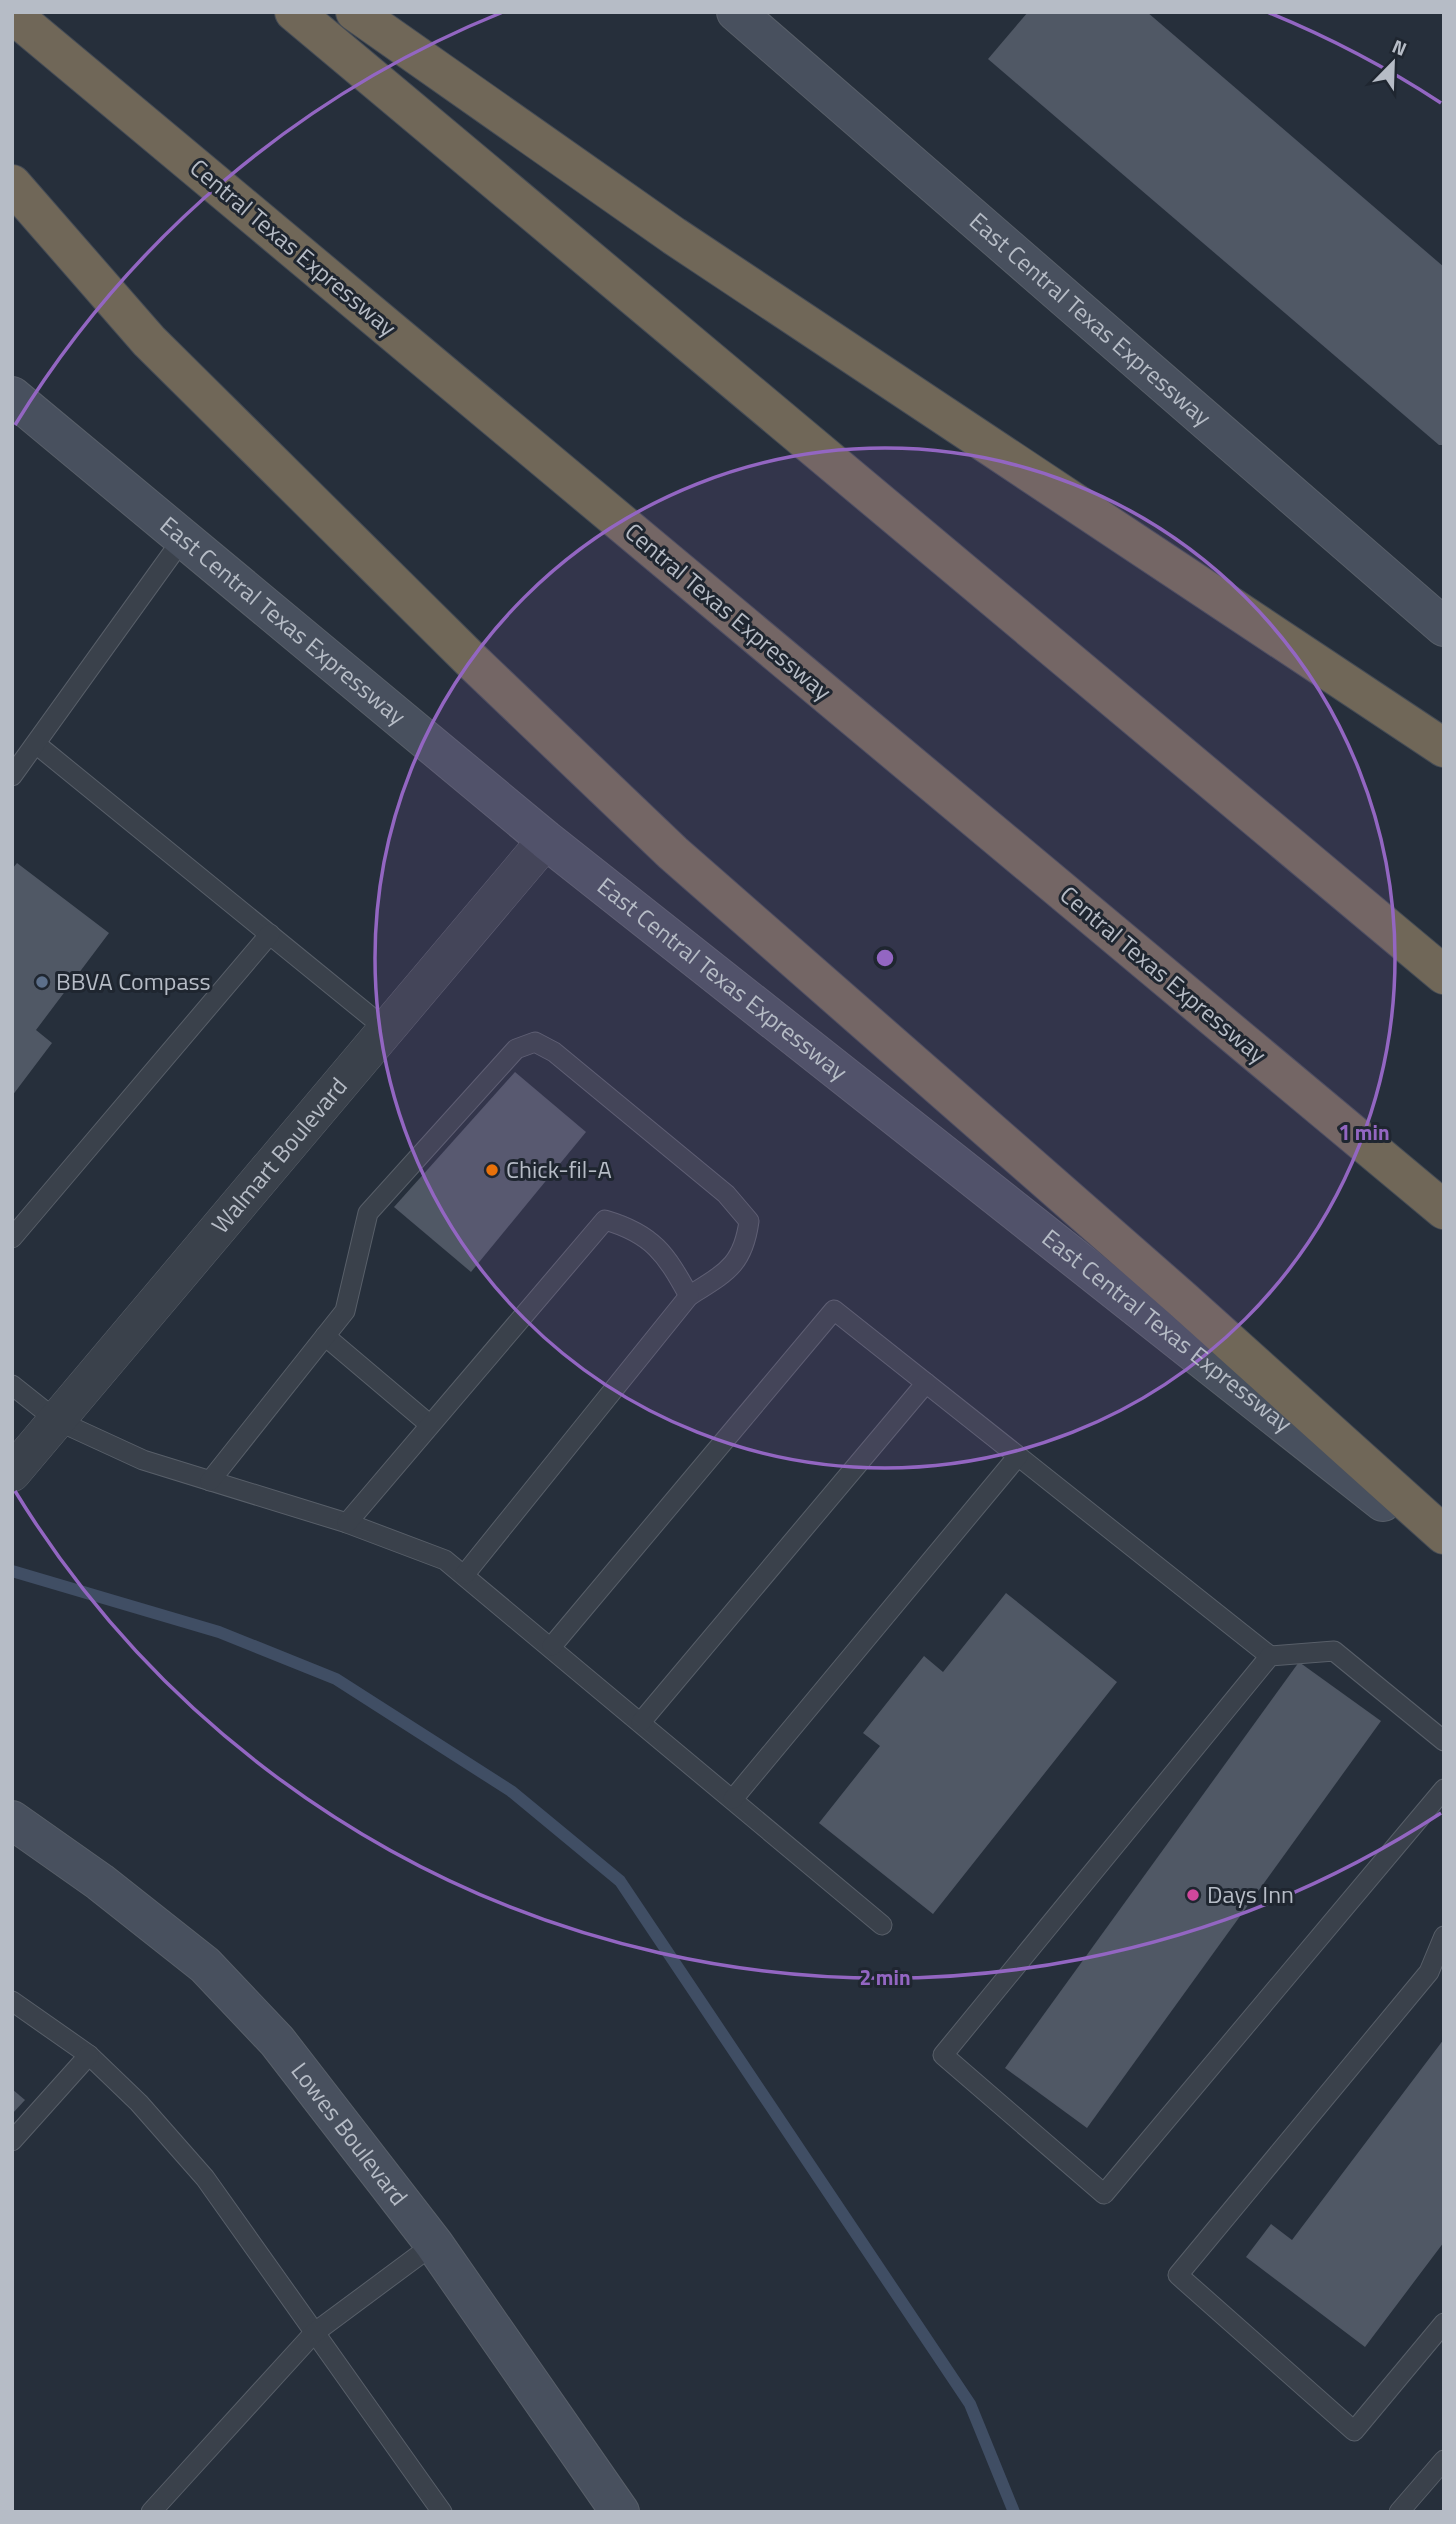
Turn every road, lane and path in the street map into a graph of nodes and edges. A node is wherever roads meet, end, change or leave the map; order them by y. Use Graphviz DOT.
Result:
graph roads {
  1 [pos="294,12"];
  2 [pos="355,12"];
  3 [pos="736,12"];
  4 [pos="12,13"];
  5 [pos="12,184"];
  6 [pos="12,396"];
  7 [pos="184,537"];
  8 [pos="1439,613"];
  9 [pos="36,744"];
  10 [pos="1444,748"];
  11 [pos="12,776"];
  12 [pos="546,840"];
  13 [pos="270,934"];
  14 [pos="1444,975"];
  15 [pos="387,1030"];
  16 [pos="1444,1210"];
  17 [pos="12,1238"];
  18 [pos="690,1296"];
  19 [pos="325,1336"];
  20 [pos="926,1383"];
  21 [pos="12,1385"];
  22 [pos="57,1420"];
  23 [pos="429,1424"];
  24 [pos="1018,1456"];
  25 [pos="14,1471"];
  26 [pos="210,1481"];
  27 [pos="347,1523"];
  28 [pos="1444,1535"];
  29 [pos="1444,1549"];
  30 [pos="465,1574"];
  31 [pos="552,1646"];
  32 [pos="1270,1656"];
  33 [pos="641,1722"];
  34 [pos="1444,1741"];
  35 [pos="1444,1789"];
  36 [pos="733,1799"];
  37 [pos="12,1820"];
  38 [pos="882,1925"];
  39 [pos="1444,1936"];
  40 [pos="12,2001"];
  41 [pos="89,2055"];
  42 [pos="12,2141"];
  43 [pos="434,2244"];
  44 [pos="1444,2323"];
  45 [pos="314,2333"];
  46 [pos="1444,2460"];
  47 [pos="151,2512"];
  48 [pos="442,2512"];
  49 [pos="620,2512"];
  50 [pos="1399,2512"];
  1 -- 14 [label="highway"];
  2 -- 10 [label="highway"];
  3 -- 8 [label="main road, East Central Texas Expressway"];
  4 -- 16 [label="highway, Central Texas Expressway"];
  5 -- 28 [label="highway"];
  6 -- 7 [label="main road, East Central Texas Expressway"];
  7 -- 9 [label="lane"];
  7 -- 12 [label="main road, East Central Texas Expressway"];
  9 -- 11 [label="lane"];
  9 -- 13 [label="lane"];
  12 -- 15 [label="street, Walmart Boulevard"];
  12 -- 29 [label="main road, East Central Texas Expressway"];
  13 -- 15 [label="lane"];
  13 -- 17 [label="lane"];
  15 -- 22 [label="street, Walmart Boulevard"];
  18 -- 19 [label="lane"];
  18 -- 23 [label="lane"];
  18 -- 30 [label="lane"];
  19 -- 23 [label="lane"];
  19 -- 26 [label="lane"];
  20 -- 24 [label="lane"];
  20 -- 31 [label="lane"];
  20 -- 33 [label="lane"];
  21 -- 22 [label="lane"];
  22 -- 25 [label="street, Walmart Boulevard"];
  22 -- 26 [label="lane"];
  23 -- 27 [label="lane"];
  24 -- 32 [label="lane"];
  24 -- 36 [label="lane"];
  26 -- 27 [label="lane"];
  27 -- 30 [label="lane"];
  30 -- 31 [label="lane"];
  31 -- 33 [label="lane"];
  32 -- 34 [label="lane"];
  32 -- 35 [label="lane"];
  33 -- 36 [label="lane"];
  36 -- 38 [label="lane"];
  37 -- 43 [label="main road, Lowes Boulevard"];
  39 -- 44 [label="lane"];
  40 -- 41 [label="lane"];
  41 -- 42 [label="lane"];
  41 -- 45 [label="lane"];
  43 -- 45 [label="lane"];
  43 -- 49 [label="main road, Lowes Boulevard"];
  45 -- 47 [label="lane"];
  45 -- 48 [label="lane"];
  46 -- 50 [label="lane"];
}
